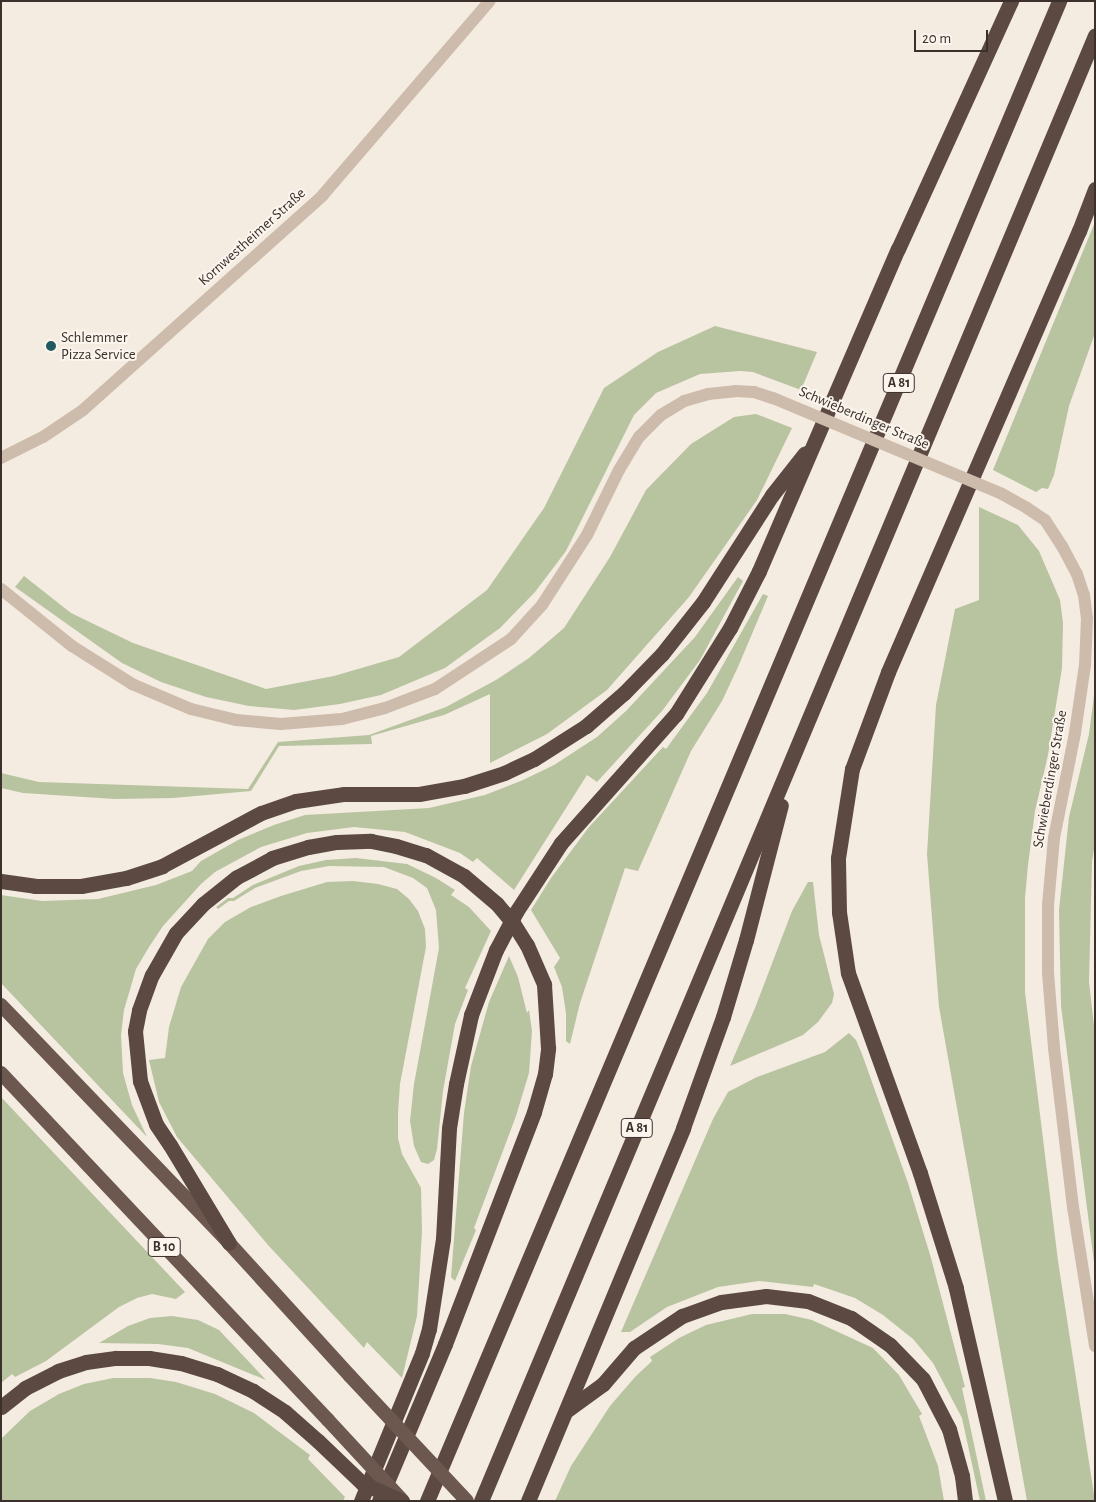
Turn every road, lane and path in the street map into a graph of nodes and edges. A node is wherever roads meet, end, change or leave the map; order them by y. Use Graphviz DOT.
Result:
graph roads {
  1 [pos="490,1"];
  2 [pos="1011,1"];
  3 [pos="1059,1"];
  4 [pos="1095,35"];
  5 [pos="1095,188"];
  6 [pos="820,434"];
  7 [pos="1,458"];
  8 [pos="1,590"];
  9 [pos="793,756"];
  10 [pos="1,881"];
  11 [pos="1,1005"];
  12 [pos="1,1073"];
  13 [pos="228,1243"];
  14 [pos="1095,1346"];
  15 [pos="1,1407"];
  16 [pos="566,1410"];
  17 [pos="361,1501"];
  18 [pos="379,1501"];
  19 [pos="402,1501"];
  20 [pos="428,1501"];
  21 [pos="467,1501"];
  22 [pos="480,1501"];
  23 [pos="528,1501"];
  24 [pos="965,1501"];
  25 [pos="1005,1501"];
  1 -- 7 [label="street, Kornwestheimer Straße"];
  2 -- 6 [label="highway"];
  3 -- 20 [label="highway, A 81"];
  4 -- 9 [label="highway, A 81"];
  5 -- 25 [label="highway"];
  6 -- 10 [label="highway"];
  6 -- 17 [label="highway"];
  8 -- 14 [label="street, Schwieberdinger Straße, bridge"];
  9 -- 16 [label="highway"];
  9 -- 22 [label="highway, A 81"];
  11 -- 13 [label="highway"];
  12 -- 19 [label="highway, B 10, bridge"];
  13 -- 18 [label="highway, bridge"];
  13 -- 21 [label="highway, bridge"];
  15 -- 19 [label="highway, bridge"];
  16 -- 23 [label="highway"];
  16 -- 24 [label="highway"];
}
